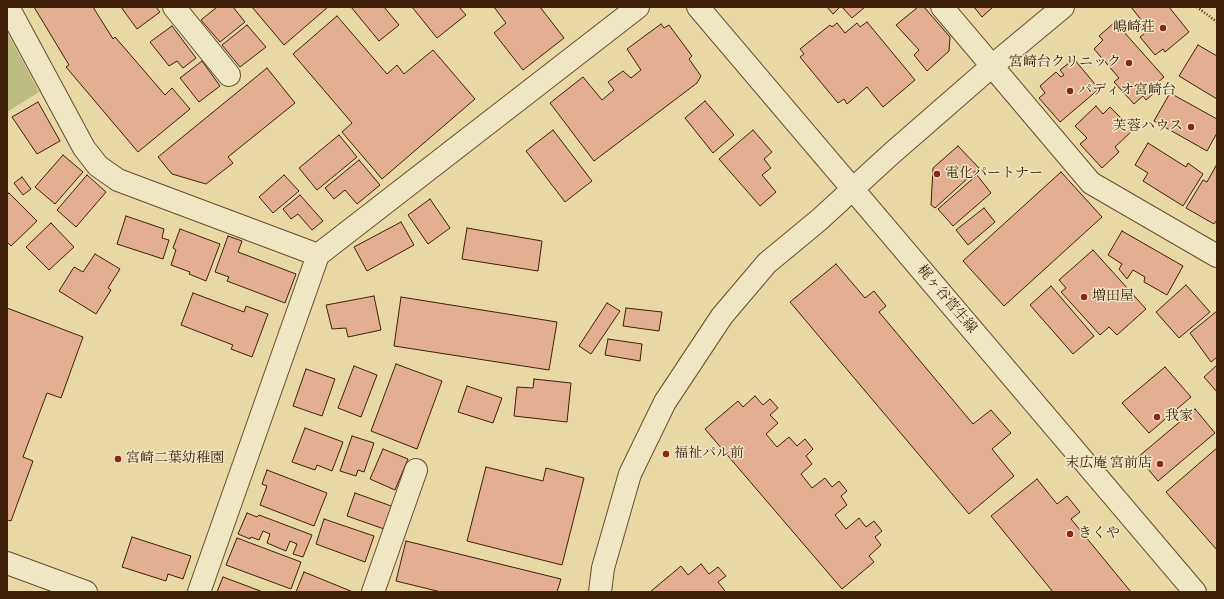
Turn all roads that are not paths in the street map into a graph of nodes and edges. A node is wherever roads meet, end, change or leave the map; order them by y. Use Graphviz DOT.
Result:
graph roads {
  1 [pos="8,7"];
  2 [pos="174,7"];
  3 [pos="638,7"];
  4 [pos="698,7"];
  5 [pos="942,7"];
  6 [pos="1063,7"];
  7 [pos="992,66"];
  8 [pos="229,75"];
  9 [pos="853,189"];
  10 [pos="318,255"];
  11 [pos="1217,256"];
  12 [pos="416,470"];
  13 [pos="7,563"];
  14 [pos="86,592"];
  15 [pos="199,592"];
  16 [pos="373,592"];
  17 [pos="600,592"];
  18 [pos="1195,592"];
  1 -- 10 [label="street"];
  2 -- 8 [label="street"];
  3 -- 10 [label="street"];
  4 -- 9 [label="street, 梶ヶ谷菅生線"];
  5 -- 7 [label="street"];
  6 -- 7 [label="street"];
  7 -- 9 [label="street"];
  7 -- 11 [label="street"];
  9 -- 17 [label="street"];
  9 -- 18 [label="street, 梶ヶ谷菅生線"];
  10 -- 15 [label="street"];
  12 -- 16 [label="street"];
  13 -- 14 [label="street"];
}
